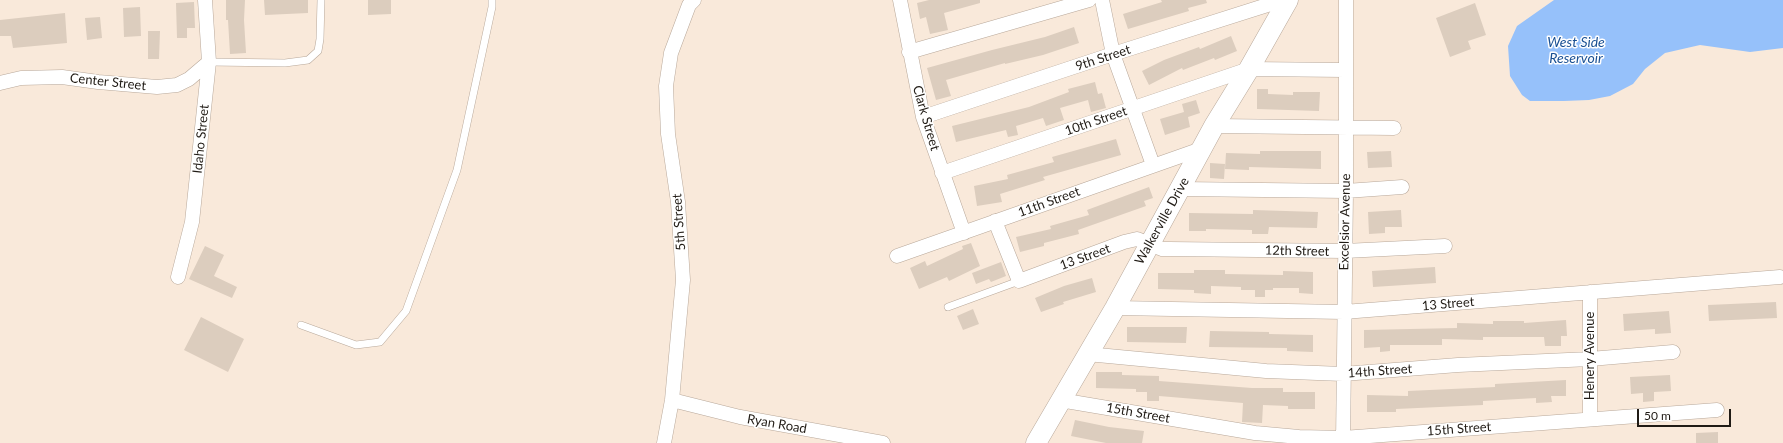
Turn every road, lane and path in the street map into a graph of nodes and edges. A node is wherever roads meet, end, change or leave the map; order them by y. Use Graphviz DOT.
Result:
graph roads {
  1 [pos="205,0"];
  2 [pos="321,0"];
  3 [pos="492,0"];
  4 [pos="900,0"];
  5 [pos="1089,0"];
  6 [pos="1102,0"];
  7 [pos="1283,0"];
  8 [pos="1288,0"];
  9 [pos="1346,0"];
  10 [pos="691,2"];
  11 [pos="910,52"];
  12 [pos="1113,54"];
  13 [pos="209,62"];
  14 [pos="1249,69"];
  15 [pos="1345,70"];
  16 [pos="0,83"];
  17 [pos="1132,109"];
  18 [pos="923,117"];
  19 [pos="1214,126"];
  20 [pos="1346,127"];
  21 [pos="1394,128"];
  22 [pos="1201,149"];
  23 [pos="1153,165"];
  24 [pos="942,173"];
  25 [pos="1402,188"];
  26 [pos="1180,189"];
  27 [pos="1346,191"];
  28 [pos="995,221"];
  29 [pos="964,233"];
  30 [pos="1150,243"];
  31 [pos="1445,246"];
  32 [pos="1345,251"];
  33 [pos="898,256"];
  34 [pos="178,277"];
  35 [pos="1780,277"];
  36 [pos="1019,281"];
  37 [pos="1590,292"];
  38 [pos="948,307"];
  39 [pos="1114,308"];
  40 [pos="1344,312"];
  41 [pos="302,325"];
  42 [pos="1673,352"];
  43 [pos="1087,354"];
  44 [pos="1590,359"];
  45 [pos="1343,374"];
  46 [pos="672,400"];
  47 [pos="1060,400"];
  48 [pos="1717,410"];
  49 [pos="1590,419"];
  50 [pos="1343,440"];
  51 [pos="664,443"];
  52 [pos="883,443"];
  53 [pos="1036,443"];
  1 -- 13 [label="street, Idaho Street"];
  2 -- 13 [label="lane"];
  3 -- 41 [label="lane"];
  4 -- 11 [label="street, Clark Street"];
  5 -- 11 [label="street"];
  6 -- 12 [label="street"];
  7 -- 12 [label="street, 9th Street"];
  8 -- 14 [label="street, Walkerville Drive"];
  9 -- 15 [label="street, Excelsior Avenue"];
  10 -- 46 [label="street, 5th Street"];
  11 -- 18 [label="street, Clark Street"];
  12 -- 17 [label="street"];
  12 -- 18 [label="street, 9th Street"];
  13 -- 16 [label="street, Center Street"];
  13 -- 34 [label="street, Idaho Street"];
  14 -- 15 [label="street, 10th Street"];
  14 -- 17 [label="street, 10th Street"];
  14 -- 19 [label="street, Walkerville Drive"];
  15 -- 20 [label="street, Excelsior Avenue"];
  17 -- 23 [label="street"];
  17 -- 24 [label="street, 10th Street"];
  18 -- 24 [label="street, Clark Street"];
  19 -- 20 [label="street"];
  19 -- 22 [label="street, Walkerville Drive"];
  20 -- 21 [label="street"];
  20 -- 27 [label="street, Excelsior Avenue"];
  22 -- 23 [label="street, 11th Street"];
  22 -- 26 [label="street, Walkerville Drive"];
  23 -- 28 [label="street, 11th Street"];
  24 -- 29 [label="street, Clark Street"];
  25 -- 27 [label="street"];
  26 -- 27 [label="street"];
  26 -- 30 [label="street, Walkerville Drive"];
  27 -- 32 [label="street, Excelsior Avenue"];
  28 -- 29 [label="street, 11th Street"];
  28 -- 36 [label="street"];
  29 -- 33 [label="street, 11th Street"];
  30 -- 32 [label="street, 12th Street"];
  30 -- 36 [label="street, 13 Street"];
  30 -- 39 [label="street, Walkerville Drive"];
  31 -- 32 [label="street, 12th Street"];
  32 -- 40 [label="street, Excelsior Avenue"];
  35 -- 37 [label="street, 13 Street"];
  36 -- 38 [label="lane"];
  37 -- 40 [label="street, 13 Street"];
  37 -- 44 [label="street, Henery Avenue"];
  39 -- 40 [label="street, 13 Street"];
  39 -- 43 [label="street, Walkerville Drive"];
  40 -- 45 [label="street, Excelsior Avenue"];
  42 -- 44 [label="street, 14th Street"];
  43 -- 45 [label="street, 14th Street"];
  43 -- 47 [label="street, Walkerville Drive"];
  44 -- 45 [label="street, 14th Street"];
  44 -- 49 [label="street, Henery Avenue"];
  45 -- 50 [label="street, Excelsior Avenue"];
  46 -- 51 [label="street, 5th Street"];
  46 -- 52 [label="street, Ryan Road"];
  47 -- 50 [label="street, 15th Street"];
  47 -- 53 [label="street, Walkerville Drive"];
  48 -- 49 [label="street, 15th Street"];
  49 -- 50 [label="street, 15th Street"];
}
